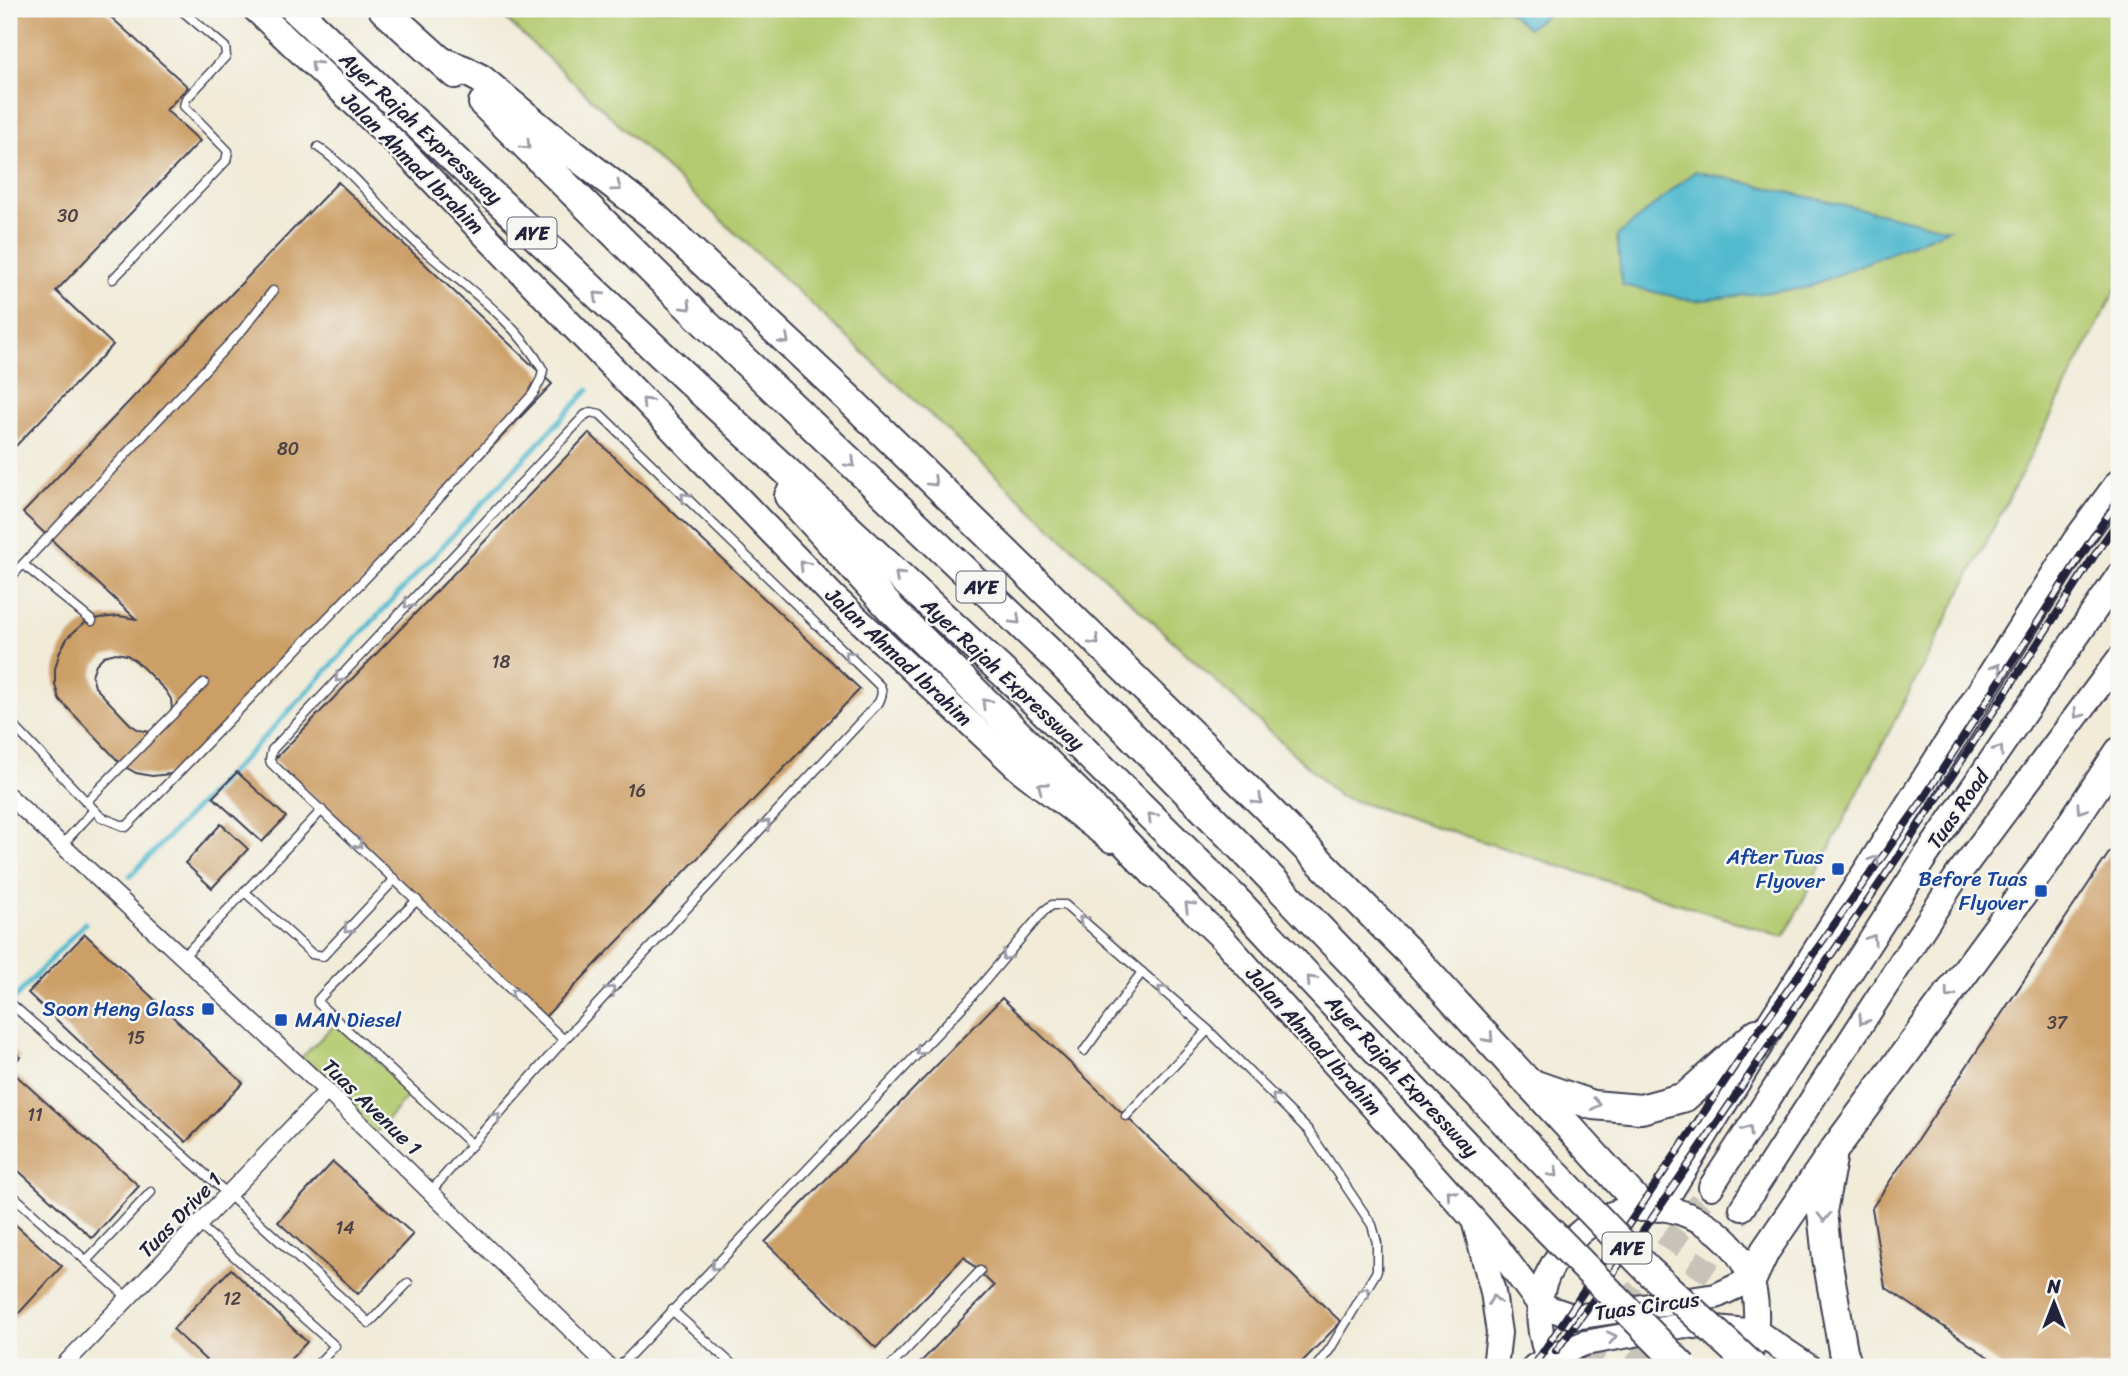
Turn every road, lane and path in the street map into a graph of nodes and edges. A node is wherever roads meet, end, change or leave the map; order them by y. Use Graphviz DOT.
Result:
graph roads {
  1 [pos="180,9"];
  2 [pos="255,9"];
  3 [pos="295,9"];
  4 [pos="383,9"];
  5 [pos="443,62"];
  6 [pos="318,147"];
  7 [pos="113,279"];
  8 [pos="273,291"];
  9 [pos="666,359"];
  10 [pos="2119,484"];
  11 [pos="23,565"];
  12 [pos="2119,575"];
  13 [pos="9,579"];
  14 [pos="92,621"];
  15 [pos="2119,659"];
  16 [pos="204,682"];
  17 [pos="9,721"];
  18 [pos="2119,752"];
  19 [pos="9,796"];
  20 [pos="86,802"];
  21 [pos="94,810"];
  22 [pos="322,810"];
  23 [pos="62,845"];
  24 [pos="1155,874"];
  25 [pos="395,879"];
  26 [pos="244,892"];
  27 [pos="418,900"];
  28 [pos="183,957"];
  29 [pos="1142,972"];
  30 [pos="9,1002"];
  31 [pos="1773,1021"];
  32 [pos="1208,1030"];
  33 [pos="564,1040"];
  34 [pos="1084,1051"];
  35 [pos="1530,1084"];
  36 [pos="327,1091"];
  37 [pos="1126,1116"];
  38 [pos="472,1144"];
  39 [pos="1834,1150"];
  40 [pos="1711,1187"];
  41 [pos="9,1192"];
  42 [pos="151,1192"];
  43 [pos="430,1192"];
  44 [pos="229,1195"];
  45 [pos="1650,1207"];
  46 [pos="1742,1208"];
  47 [pos="1473,1219"];
  48 [pos="199,1224"];
  49 [pos="86,1261"];
  50 [pos="980,1272"];
  51 [pos="1752,1279"];
  52 [pos="408,1283"];
  53 [pos="128,1298"];
  54 [pos="1540,1305"];
  55 [pos="672,1310"];
  56 [pos="1756,1332"];
  57 [pos="1545,1364"];
  58 [pos="62,1367"];
  59 [pos="315,1367"];
  60 [pos="609,1367"];
  61 [pos="619,1367"];
  62 [pos="735,1367"];
  63 [pos="890,1367"];
  64 [pos="1316,1367"];
  65 [pos="1494,1367"];
  66 [pos="1683,1367"];
  67 [pos="1744,1367"];
  68 [pos="1753,1367"];
  69 [pos="1809,1367"];
  70 [pos="1847,1367"];
  1 -- 7 [label="lane"];
  24 -- 2 [label="main road, Jalan Ahmad Ibrahim, one-way"];
  9 -- 3 [label="highway, Ayer Rajah Expressway / AYE, one-way"];
  4 -- 5 [label="highway, Ayer Rajah Expressway / AYE"];
  5 -- 35 [label="highway, one-way"];
  5 -- 68 [label="highway, Ayer Rajah Expressway / AYE, one-way, bridge"];
  6 -- 21 [label="lane"];
  8 -- 11 [label="lane"];
  24 -- 9 [label="highway, one-way"];
  66 -- 9 [label="highway, Ayer Rajah Expressway / AYE, one-way, bridge"];
  31 -- 10 [label="highway, one-way"];
  11 -- 13 [label="lane"];
  11 -- 14 [label="lane"];
  40 -- 12 [label="main road, Tuas Road, one-way"];
  15 -- 46 [label="main road, Tuas Road, one-way"];
  16 -- 20 [label="lane"];
  17 -- 20 [label="lane"];
  18 -- 39 [label="highway, one-way"];
  19 -- 23 [label="street, Tuas Avenue 1"];
  20 -- 21 [label="lane"];
  21 -- 23 [label="lane"];
  22 -- 25 [label="lane, one-way"];
  22 -- 26 [label="lane"];
  33 -- 22 [label="lane, one-way"];
  23 -- 28 [label="street, Tuas Avenue 1"];
  47 -- 24 [label="main road, Jalan Ahmad Ibrahim, one-way"];
  25 -- 26 [label="lane, one-way"];
  25 -- 27 [label="lane"];
  26 -- 28 [label="lane"];
  33 -- 27 [label="lane, one-way"];
  27 -- 38 [label="lane"];
  28 -- 36 [label="street, Tuas Avenue 1"];
  32 -- 29 [label="lane, one-way"];
  29 -- 34 [label="lane"];
  29 -- 55 [label="lane, one-way"];
  30 -- 44 [label="lane"];
  35 -- 31 [label="highway, one-way"];
  31 -- 45 [label="highway"];
  32 -- 37 [label="lane"];
  64 -- 32 [label="lane, one-way"];
  38 -- 33 [label="lane, one-way"];
  35 -- 45 [label="highway"];
  36 -- 43 [label="street, Tuas Avenue 1"];
  36 -- 44 [label="street, Tuas Drive 1"];
  38 -- 43 [label="lane"];
  39 -- 51 [label="highway"];
  39 -- 70 [label="highway, one-way"];
  41 -- 49 [label="lane"];
  42 -- 49 [label="lane"];
  43 -- 60 [label="street, Tuas Avenue 1"];
  44 -- 48 [label="street, Tuas Drive 1"];
  44 -- 52 [label="lane"];
  45 -- 51 [label="main road, Tuas Circus"];
  45 -- 54 [label="main road, Tuas Circus"];
  47 -- 54 [label="main road, Jalan Ahmad Ibrahim"];
  65 -- 47 [label="main road, one-way"];
  48 -- 53 [label="street, Tuas Drive 1"];
  48 -- 59 [label="lane"];
  49 -- 53 [label="lane"];
  50 -- 63 [label="lane"];
  51 -- 54 [label="main road, Tuas Circus"];
  51 -- 56 [label="main road, Tuas Circus"];
  53 -- 58 [label="street, Tuas Drive 1"];
  54 -- 57 [label="main road, Tuas Circus"];
  55 -- 61 [label="lane"];
  55 -- 62 [label="lane"];
  57 -- 56 [label="main road, Tuas Circus, one-way"];
  56 -- 67 [label="main road, Tuas Circus"];
  56 -- 69 [label="main road"];
}
